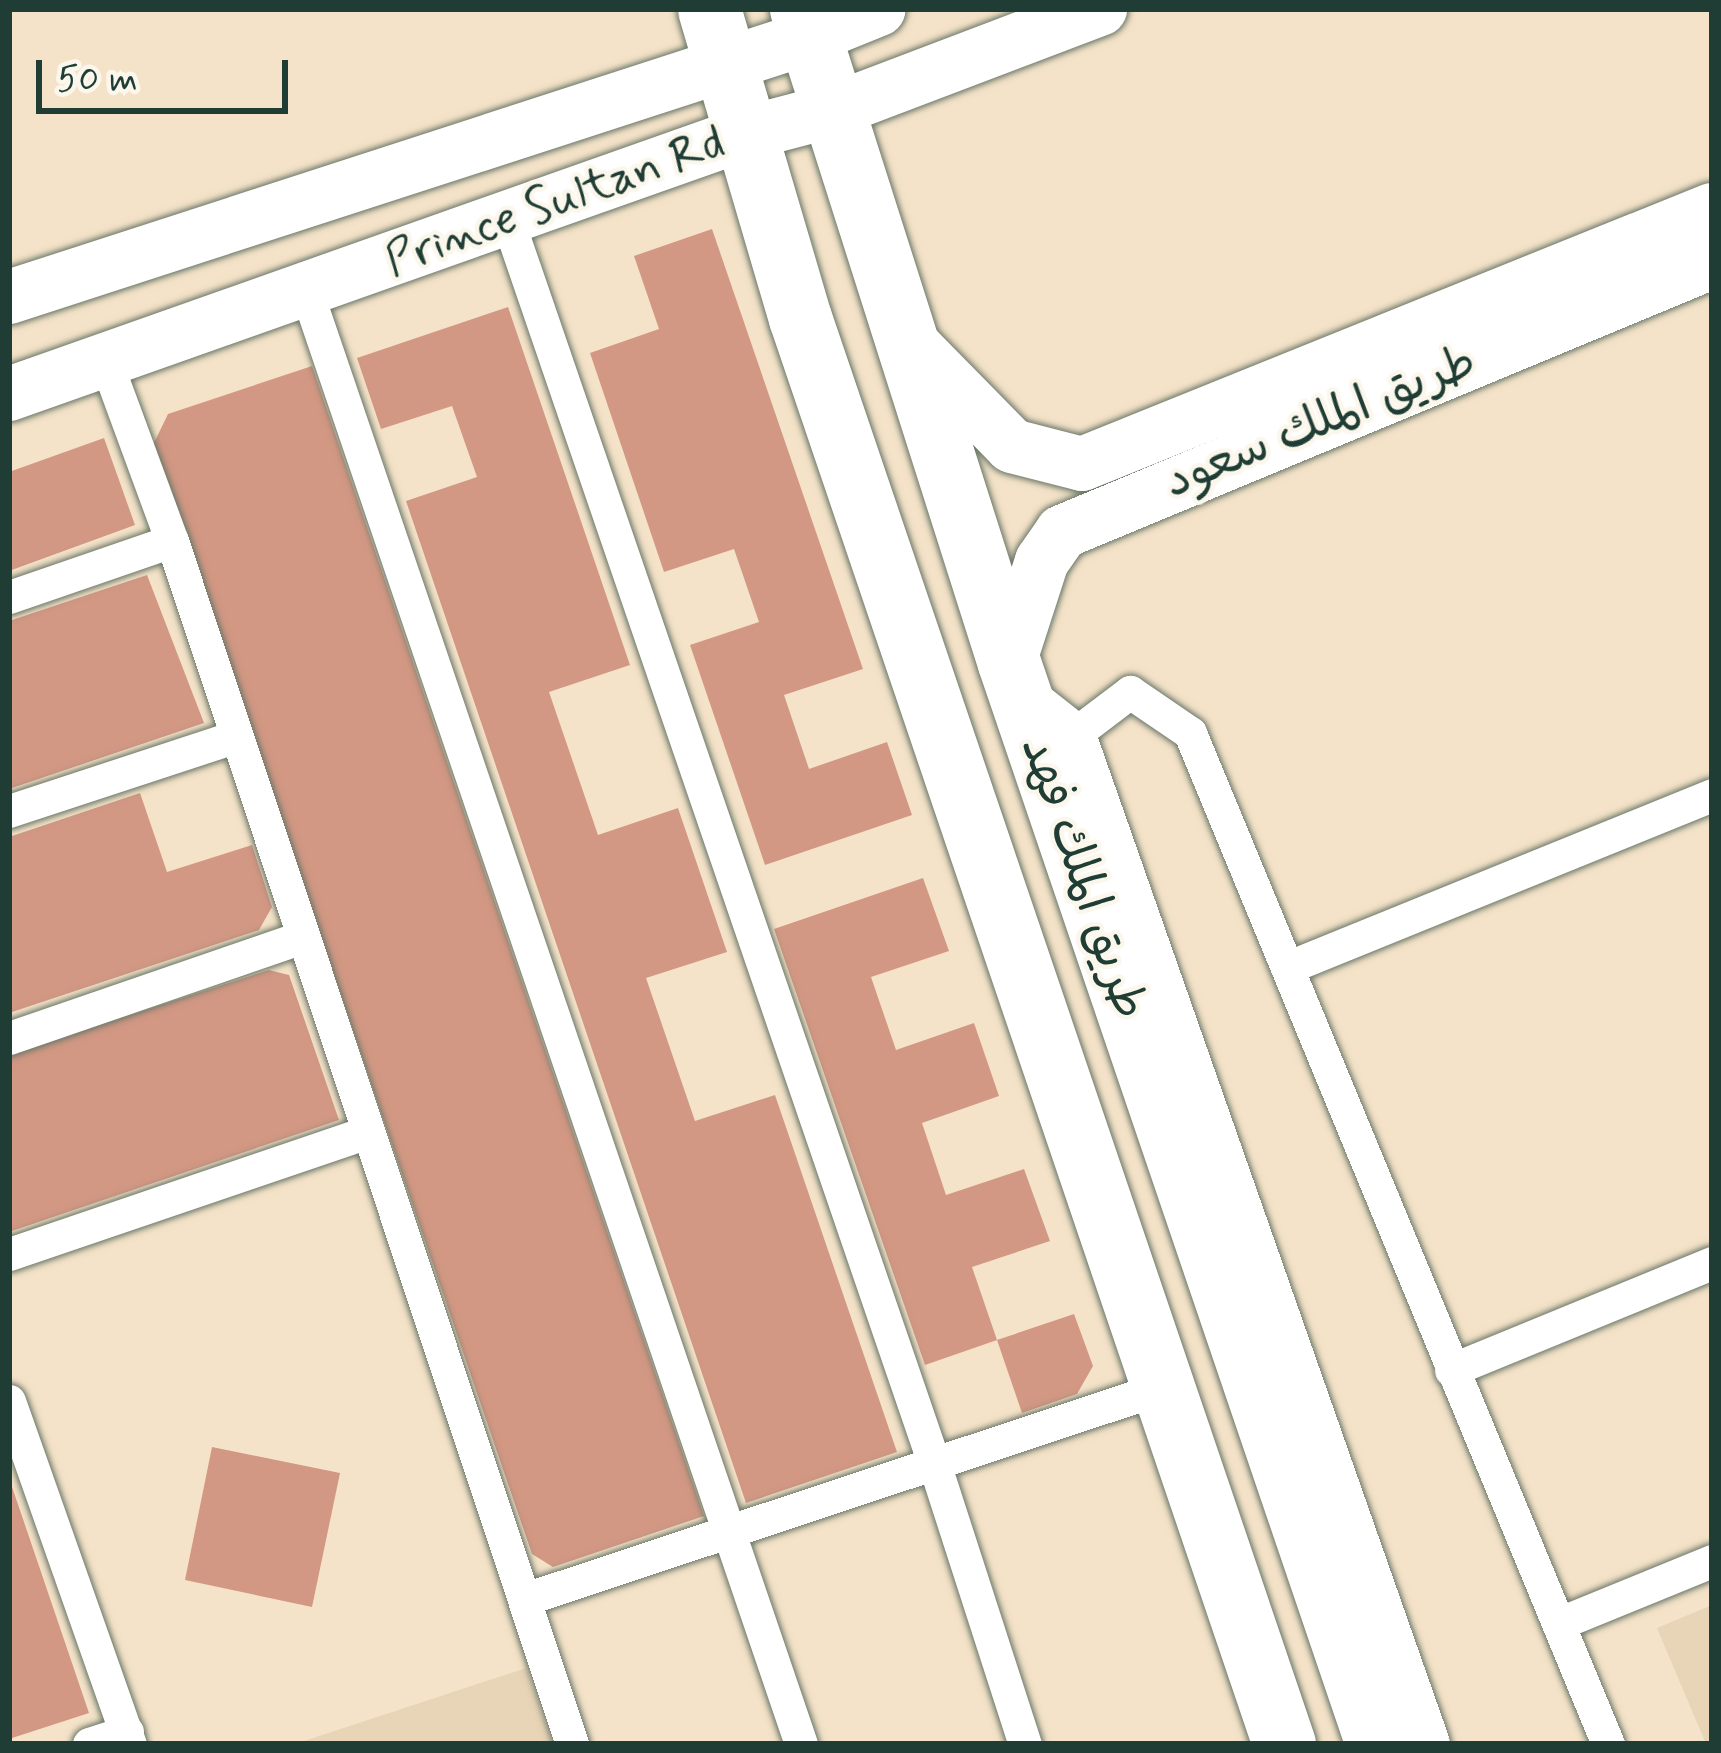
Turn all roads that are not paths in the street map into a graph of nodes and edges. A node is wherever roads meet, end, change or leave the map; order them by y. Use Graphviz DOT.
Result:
graph roads {
  1 [pos="879,9"];
  2 [pos="1100,9"];
  3 [pos="806,23"];
  4 [pos="719,35"];
  5 [pos="831,111"];
  6 [pos="747,133"];
  7 [pos="1712,210"];
  8 [pos="508,221"];
  9 [pos="1712,262"];
  10 [pos="307,290"];
  11 [pos="9,297"];
  12 [pos="800,318"];
  13 [pos="907,339"];
  14 [pos="106,362"];
  15 [pos="9,394"];
  16 [pos="172,541"];
  17 [pos="9,596"];
  18 [pos="1015,679"];
  19 [pos="1072,736"];
  20 [pos="233,737"];
  21 [pos="1712,795"];
  22 [pos="9,811"];
  23 [pos="300,938"];
  24 [pos="1291,966"];
  25 [pos="9,1038"];
  26 [pos="365,1133"];
  27 [pos="9,1254"];
  28 [pos="1712,1263"];
  29 [pos="1451,1370"];
  30 [pos="1134,1397"];
  31 [pos="9,1401"];
  32 [pos="935,1466"];
  33 [pos="733,1534"];
  34 [pos="1712,1561"];
  35 [pos="525,1599"];
  36 [pos="1560,1623"];
  37 [pos="129,1738"];
  38 [pos="89,1744"];
  39 [pos="572,1744"];
  40 [pos="801,1744"];
  41 [pos="1024,1744"];
  42 [pos="1251,1744"];
  43 [pos="1284,1744"];
  44 [pos="1377,1744"];
  45 [pos="1426,1744"];
  46 [pos="1608,1744"];
  1 -- 3 [label="main road, Prince Sultan Rd"];
  2 -- 5 [label="main road, Prince Sultan Rd"];
  3 -- 4 [label="main road, Prince Sultan Rd"];
  3 -- 5 [label="highway, طريق الملك فهد"];
  4 -- 6 [label="highway, طريق الملك فهد"];
  4 -- 11 [label="main road, Prince Sultan Rd"];
  5 -- 6 [label="main road, Prince Sultan Rd"];
  5 -- 13 [label="highway, طريق الملك فهد"];
  6 -- 8 [label="main road, Prince Sultan Rd"];
  6 -- 12 [label="highway, طريق الملك فهد"];
  7 -- 13 [label="main road"];
  8 -- 10 [label="main road, Prince Sultan Rd"];
  8 -- 32 [label="street"];
  9 -- 18 [label="main road, طريق الملك سعود"];
  10 -- 14 [label="main road, Prince Sultan Rd"];
  10 -- 33 [label="street"];
  12 -- 30 [label="street"];
  12 -- 43 [label="highway, طريق الملك فهد"];
  13 -- 18 [label="highway, طريق الملك فهد"];
  14 -- 15 [label="main road, Prince Sultan Rd"];
  14 -- 16 [label="street"];
  16 -- 17 [label="street"];
  16 -- 20 [label="street"];
  18 -- 19 [label="street"];
  18 -- 44 [label="highway, طريق الملك فهد"];
  19 -- 24 [label="street"];
  19 -- 45 [label="street"];
  20 -- 22 [label="street"];
  20 -- 23 [label="street"];
  21 -- 24 [label="street"];
  23 -- 25 [label="street"];
  23 -- 26 [label="street"];
  24 -- 29 [label="street"];
  26 -- 27 [label="street"];
  26 -- 35 [label="street"];
  28 -- 29 [label="street"];
  29 -- 36 [label="street"];
  30 -- 32 [label="street"];
  30 -- 42 [label="street"];
  31 -- 37 [label="street"];
  32 -- 33 [label="street"];
  32 -- 41 [label="street"];
  33 -- 35 [label="street"];
  33 -- 40 [label="street"];
  34 -- 36 [label="street"];
  35 -- 39 [label="street"];
  36 -- 46 [label="street"];
  37 -- 38 [label="street"];
}
